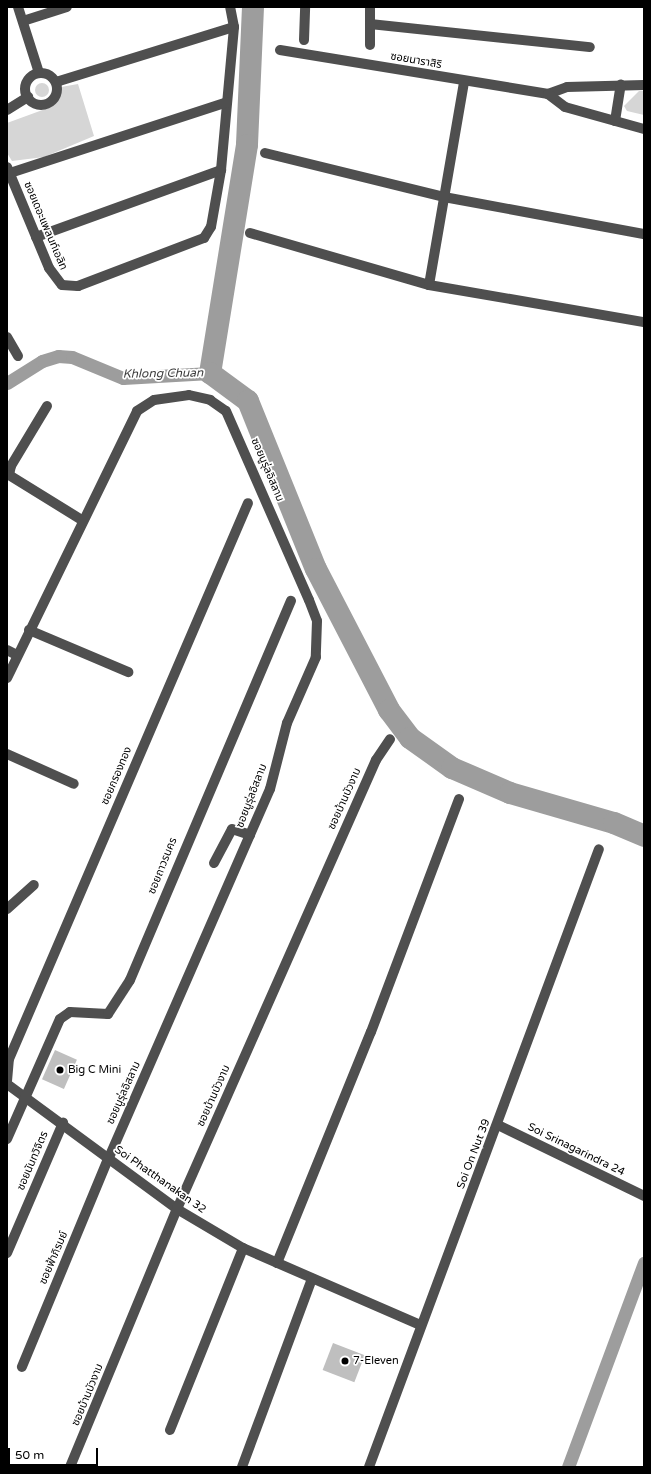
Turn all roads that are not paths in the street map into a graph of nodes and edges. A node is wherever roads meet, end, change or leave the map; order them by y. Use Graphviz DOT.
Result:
graph roads {
  1 [pos="18,7"];
  2 [pos="67,7"];
  3 [pos="230,7"];
  4 [pos="305,7"];
  5 [pos="370,7"];
  6 [pos="23,21"];
  7 [pos="370,24"];
  8 [pos="234,27"];
  9 [pos="304,40"];
  10 [pos="370,45"];
  11 [pos="590,47"];
  12 [pos="280,50"];
  13 [pos="39,73"];
  14 [pos="56,82"];
  15 [pos="464,82"];
  16 [pos="621,84"];
  17 [pos="644,85"];
  18 [pos="548,94"];
  19 [pos="28,98"];
  20 [pos="227,102"];
  21 [pos="7,110"];
  22 [pos="614,121"];
  23 [pos="644,129"];
  24 [pos="265,153"];
  25 [pos="8,170"];
  26 [pos="220,170"];
  27 [pos="444,197"];
  28 [pos="250,233"];
  29 [pos="644,234"];
  30 [pos="36,237"];
  31 [pos="429,285"];
  32 [pos="644,322"];
  33 [pos="7,337"];
  34 [pos="18,356"];
  35 [pos="47,406"];
  36 [pos="248,503"];
  37 [pos="82,520"];
  38 [pos="291,601"];
  39 [pos="29,630"];
  40 [pos="7,650"];
  41 [pos="18,656"];
  42 [pos="128,672"];
  43 [pos="7,678"];
  44 [pos="390,739"];
  45 [pos="7,754"];
  46 [pos="74,784"];
  47 [pos="459,799"];
  48 [pos="250,835"];
  49 [pos="599,849"];
  50 [pos="214,863"];
  51 [pos="34,885"];
  52 [pos="7,909"];
  53 [pos="8,1060"];
  54 [pos="7,1082"];
  55 [pos="25,1094"];
  56 [pos="63,1123"];
  57 [pos="498,1125"];
  58 [pos="7,1139"];
  59 [pos="108,1159"];
  60 [pos="644,1196"];
  61 [pos="177,1209"];
  62 [pos="243,1248"];
  63 [pos="7,1253"];
  64 [pos="276,1263"];
  65 [pos="312,1279"];
  66 [pos="420,1325"];
  67 [pos="22,1367"];
  68 [pos="170,1430"];
  69 [pos="70,1467"];
  70 [pos="242,1467"];
  71 [pos="369,1467"];
  1 -- 6 [label="street"];
  2 -- 6 [label="street"];
  3 -- 8 [label="street"];
  4 -- 9 [label="street"];
  5 -- 7 [label="street"];
  6 -- 13 [label="street"];
  7 -- 10 [label="street"];
  7 -- 11 [label="street"];
  8 -- 14 [label="street"];
  8 -- 20 [label="street"];
  12 -- 15 [label="street, ซอยนาราสิริ"];
  13 -- 14 [label="street"];
  13 -- 19 [label="street"];
  14 -- 19 [label="street"];
  15 -- 18 [label="street, ซอยนาราสิริ"];
  15 -- 27 [label="street"];
  16 -- 17 [label="street, ซอยนาราสิริ"];
  16 -- 18 [label="street, ซอยนาราสิริ"];
  16 -- 22 [label="street"];
  18 -- 22 [label="street, ซอยนาราสิริ"];
  19 -- 21 [label="street"];
  20 -- 25 [label="street"];
  20 -- 26 [label="street"];
  22 -- 23 [label="street, ซอยนาราสิริ"];
  24 -- 27 [label="street"];
  25 -- 30 [label="street, ซอยเดอะแพลนท์เอลิท"];
  26 -- 30 [label="street"];
  26 -- 30 [label="street, ซอยเดอะแพลนท์เอลิท"];
  27 -- 29 [label="street"];
  27 -- 31 [label="street"];
  28 -- 31 [label="street"];
  31 -- 32 [label="street"];
  33 -- 34 [label="street"];
  35 -- 37 [label="street"];
  36 -- 53 [label="street, ซอยกรองทอง"];
  37 -- 39 [label="street"];
  37 -- 48 [label="street, ซอยนูรุ่ลอิสลาม"];
  38 -- 55 [label="street, ซอยถาวรนคร"];
  39 -- 41 [label="street"];
  39 -- 42 [label="street"];
  40 -- 41 [label="street"];
  41 -- 43 [label="street"];
  44 -- 61 [label="street, ซอยบ้านบัวงาม"];
  45 -- 46 [label="street"];
  47 -- 64 [label="street"];
  48 -- 50 [label="street"];
  48 -- 59 [label="street, ซอยนูรุ่ลอิสลาม"];
  49 -- 57 [label="street, Soi On Nut 39"];
  51 -- 52 [label="street"];
  53 -- 54 [label="street, ซอยกรองทอง"];
  54 -- 55 [label="street, Soi Phatthanakan 32"];
  55 -- 56 [label="street, Soi Phatthanakan 32"];
  55 -- 58 [label="street"];
  56 -- 59 [label="street, Soi Phatthanakan 32"];
  56 -- 63 [label="street, ซอยนันทวิจิตร"];
  57 -- 60 [label="street, Soi Srinagarindra 24"];
  57 -- 66 [label="street, Soi On Nut 39"];
  59 -- 61 [label="street, Soi Phatthanakan 32"];
  59 -- 67 [label="street, ซอยฟ้าภิรมย์"];
  61 -- 62 [label="street, Soi Phatthanakan 32"];
  61 -- 69 [label="street, ซอยบ้านบัวงาม"];
  62 -- 64 [label="street, Soi Phatthanakan 32"];
  62 -- 68 [label="street"];
  64 -- 65 [label="street, Soi Phatthanakan 32"];
  65 -- 66 [label="street, Soi Phatthanakan 32"];
  65 -- 70 [label="street"];
  66 -- 71 [label="street, Soi On Nut 39"];
}
